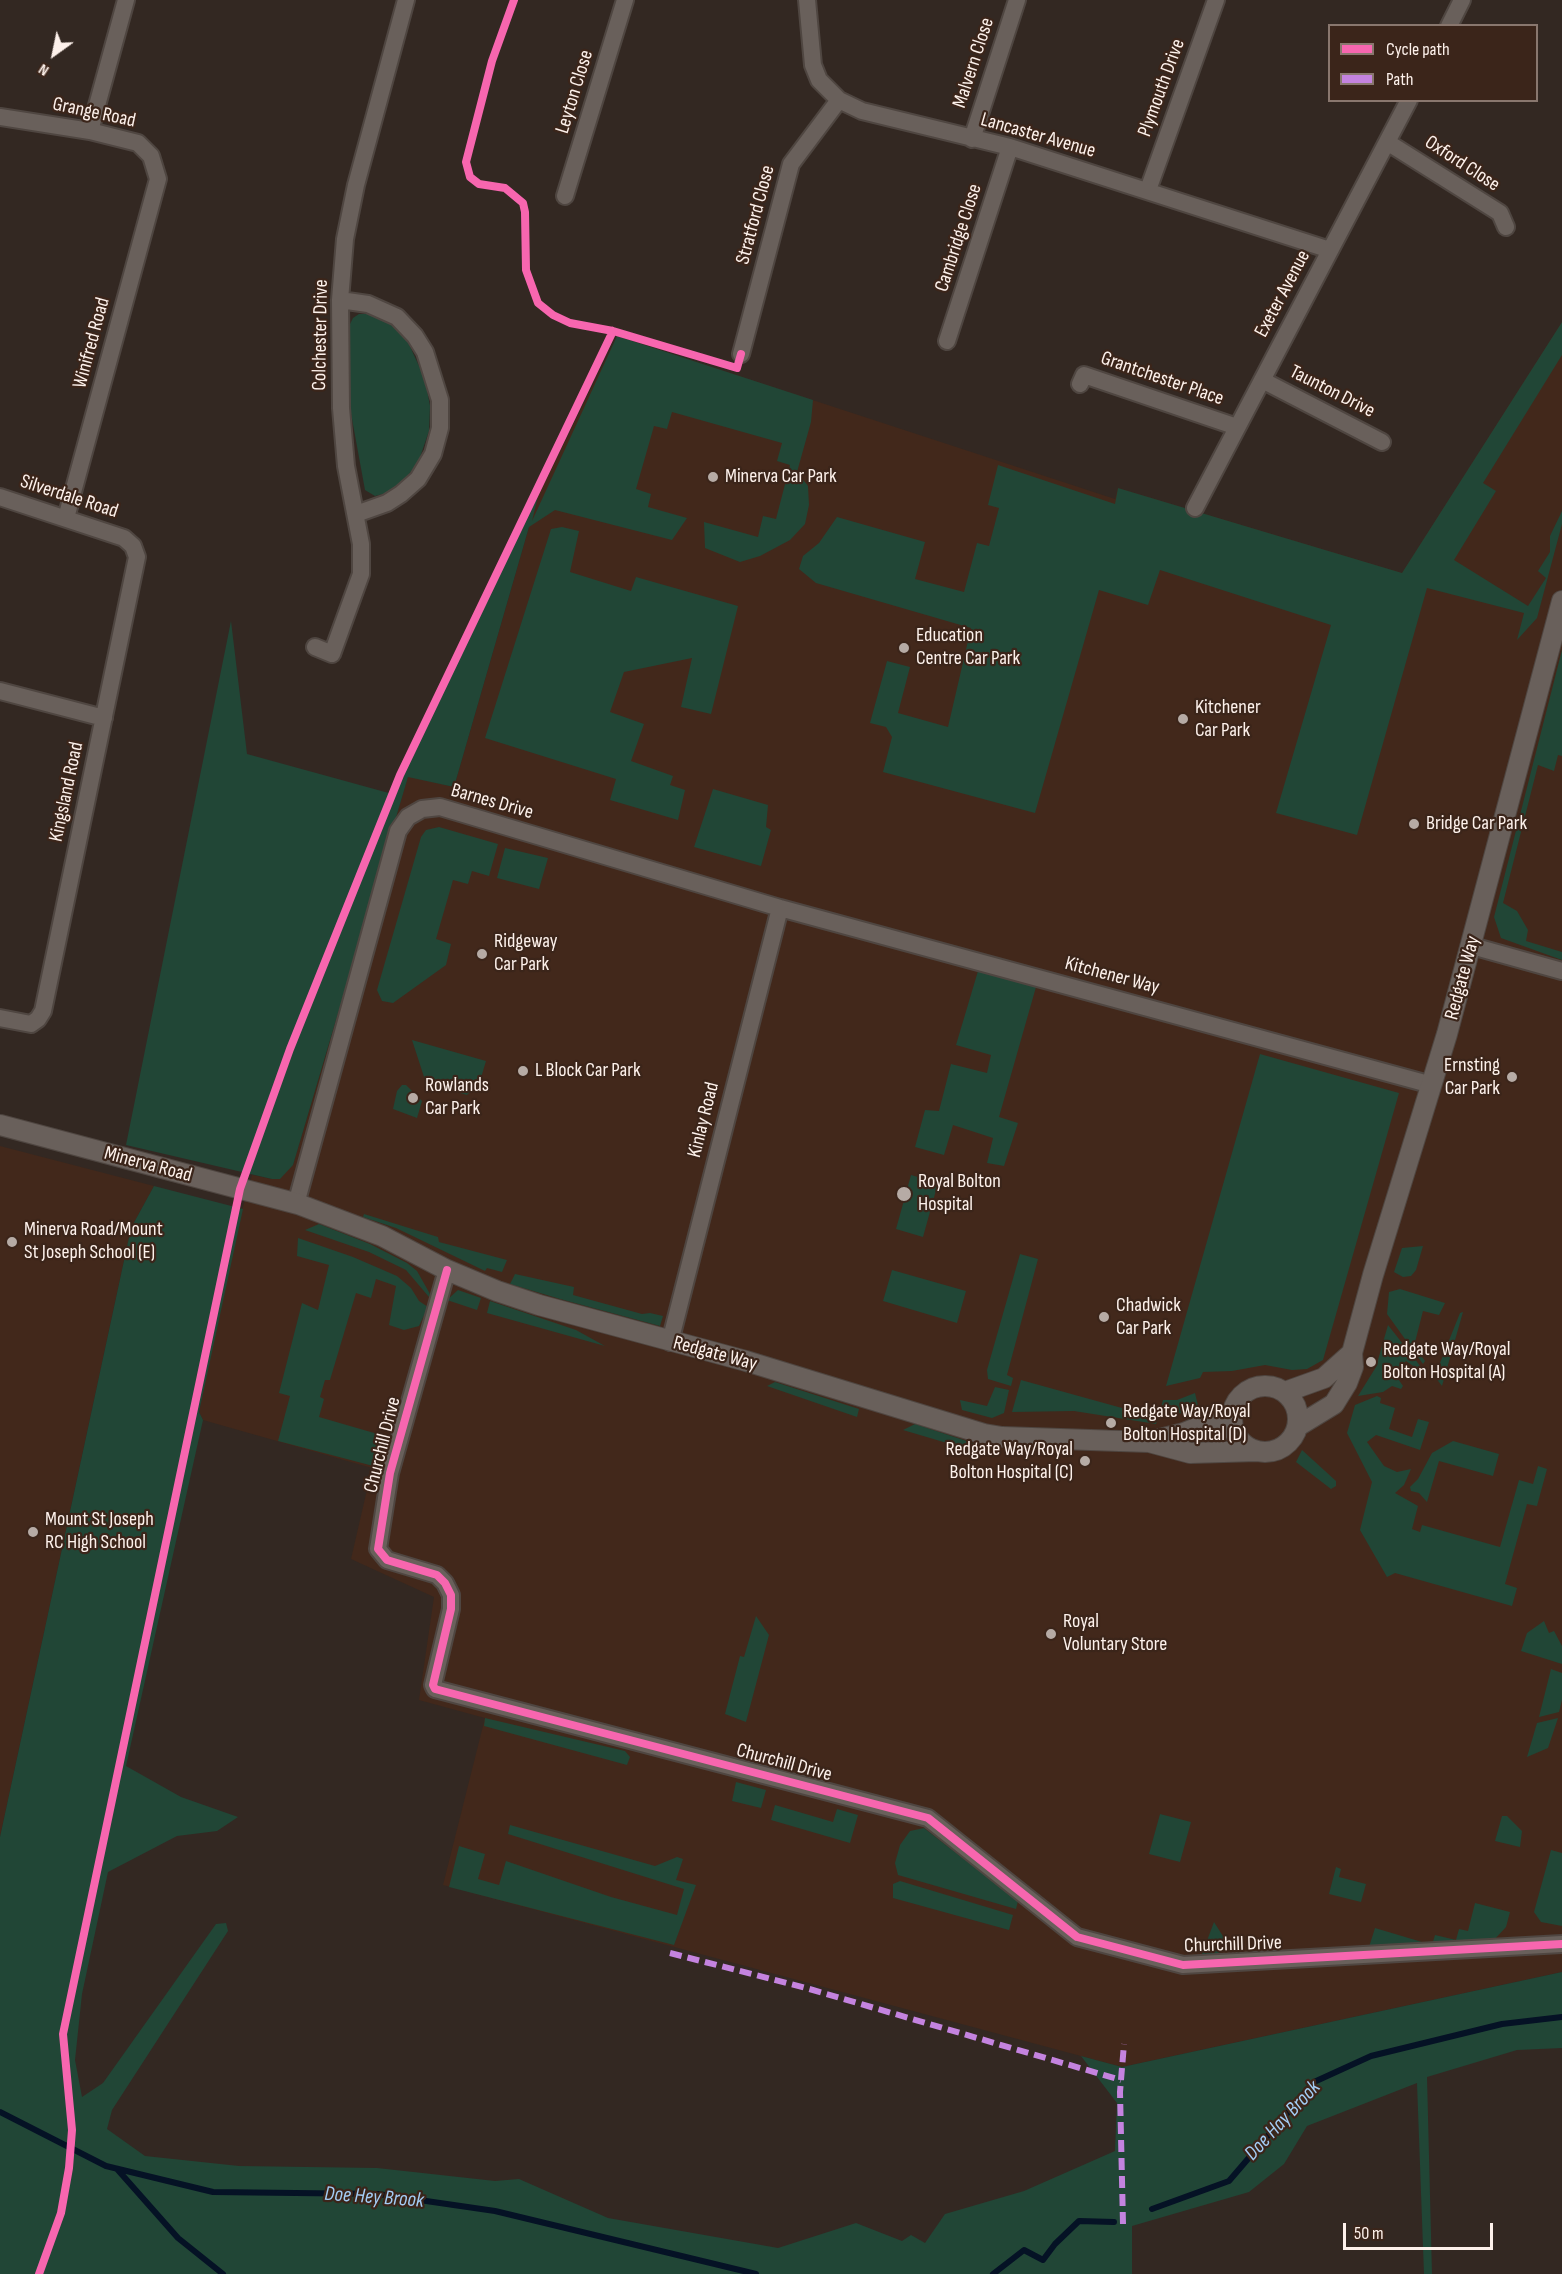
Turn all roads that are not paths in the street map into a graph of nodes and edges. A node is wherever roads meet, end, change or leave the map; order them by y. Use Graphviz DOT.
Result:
graph roads {
  1 [pos="126,0"];
  2 [pos="406,0"];
  3 [pos="625,0"];
  4 [pos="807,0"];
  5 [pos="1017,0"];
  6 [pos="1216,0"];
  7 [pos="1462,0"];
  8 [pos="1450,24"];
  9 [pos="839,100"];
  10 [pos="1408,102"];
  11 [pos="0,117"];
  12 [pos="90,131"];
  13 [pos="972,139"];
  14 [pos="1388,142"];
  15 [pos="1010,147"];
  16 [pos="158,178"];
  17 [pos="1148,190"];
  18 [pos="565,196"];
  19 [pos="1506,227"];
  20 [pos="1330,250"];
  21 [pos="340,300"];
  22 [pos="947,341"];
  23 [pos="741,354"];
  24 [pos="1262,380"];
  25 [pos="1080,384"];
  26 [pos="1237,427"];
  27 [pos="1382,442"];
  28 [pos="0,497"];
  29 [pos="1195,508"];
  30 [pos="356,514"];
  31 [pos="66,518"];
  32 [pos="124,538"];
  33 [pos="1562,601"];
  34 [pos="315,647"];
  35 [pos="0,691"];
  36 [pos="104,718"];
  37 [pos="780,908"];
  38 [pos="1472,946"];
  39 [pos="1562,971"];
  40 [pos="0,1018"];
  41 [pos="1432,1085"];
  42 [pos="0,1125"];
  43 [pos="296,1204"];
  44 [pos="447,1270"];
  45 [pos="670,1342"];
  46 [pos="1353,1353"];
  47 [pos="1285,1392"];
  48 [pos="1233,1413"];
  49 [pos="1298,1426"];
  50 [pos="1149,1442"];
  51 [pos="1257,1451"];
  52 [pos="1562,1944"];
  1 -- 12 [label="street"];
  2 -- 21 [label="street, Colchester Drive"];
  3 -- 18 [label="street, Leyton Close"];
  4 -- 9 [label="street, Lancaster Avenue"];
  5 -- 13 [label="street, Malvern Close"];
  6 -- 17 [label="street, Plymouth Drive"];
  7 -- 8 [label="street"];
  9 -- 13 [label="street, Lancaster Avenue"];
  9 -- 23 [label="street, Stratford Close"];
  10 -- 14 [label="street, Exeter Avenue"];
  11 -- 12 [label="street, Grange Road"];
  12 -- 16 [label="street, Grange Road"];
  13 -- 15 [label="street, Lancaster Avenue"];
  14 -- 19 [label="street, Oxford Close"];
  14 -- 20 [label="street, Exeter Avenue"];
  15 -- 17 [label="street, Lancaster Avenue"];
  15 -- 22 [label="street, Cambridge Close"];
  16 -- 31 [label="street, Winifred Road"];
  17 -- 20 [label="street, Lancaster Avenue"];
  20 -- 24 [label="street, Exeter Avenue"];
  21 -- 30 [label="street, Colchester Drive"];
  21 -- 30 [label="street"];
  24 -- 26 [label="street, Exeter Avenue"];
  24 -- 27 [label="street, Taunton Drive"];
  25 -- 26 [label="street, Grantchester Place"];
  26 -- 29 [label="street, Exeter Avenue"];
  28 -- 31 [label="street, Silverdale Road"];
  30 -- 34 [label="street, Colchester Drive"];
  31 -- 32 [label="street, Silverdale Road"];
  32 -- 36 [label="street, Kingsland Road"];
  33 -- 38 [label="street, Redgate Way"];
  35 -- 36 [label="street"];
  36 -- 40 [label="street, Kingsland Road"];
  37 -- 41 [label="street, Kitchener Way"];
  37 -- 43 [label="street, Barnes Drive"];
  37 -- 45 [label="street, Kinlay Road"];
  38 -- 39 [label="street"];
  38 -- 41 [label="street, Redgate Way"];
  41 -- 46 [label="street, Redgate Way"];
  42 -- 43 [label="street, Minerva Road"];
  43 -- 44 [label="street, Redgate Way"];
  44 -- 45 [label="street, Redgate Way"];
  44 -- 52 [label="street, Churchill Drive"];
  45 -- 50 [label="street, Redgate Way"];
  46 -- 47 [label="street"];
  46 -- 49 [label="street, Redgate Way"];
  47 -- 48 [label="street"];
  47 -- 49 [label="street"];
  48 -- 50 [label="street, Redgate Way"];
  48 -- 51 [label="street"];
  49 -- 51 [label="street, Redgate Way"];
  50 -- 51 [label="street, Redgate Way"];
}
